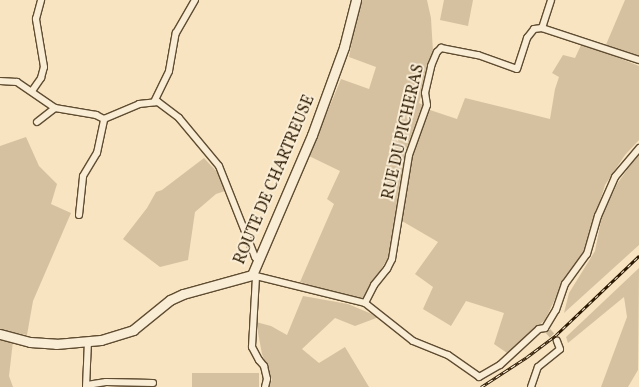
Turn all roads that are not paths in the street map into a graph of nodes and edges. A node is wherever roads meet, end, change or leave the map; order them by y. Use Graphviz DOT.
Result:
graph roads {
  1 [pos="41,0"];
  2 [pos="195,0"];
  3 [pos="356,0"];
  4 [pos="551,0"];
  5 [pos="542,28"];
  6 [pos="639,60"];
  7 [pos="0,82"];
  8 [pos="32,91"];
  9 [pos="154,102"];
  10 [pos="55,108"];
  11 [pos="104,119"];
  12 [pos="37,122"];
  13 [pos="639,148"];
  14 [pos="79,216"];
  15 [pos="258,260"];
  16 [pos="254,276"];
  17 [pos="365,303"];
  18 [pos="0,334"];
  19 [pos="557,341"];
  20 [pos="88,342"];
  21 [pos="153,383"];
  22 [pos="87,386"];
  23 [pos="265,387"];
  24 [pos="531,387"];
  1 -- 8 [label="street"];
  2 -- 9 [label="street"];
  3 -- 15 [label="main road, ROUTE DE CHARTREUSE"];
  4 -- 5 [label="street"];
  5 -- 6 [label="street"];
  5 -- 17 [label="street, RUE DU PICHERAS"];
  7 -- 8 [label="street"];
  8 -- 10 [label="street"];
  9 -- 11 [label="street"];
  9 -- 15 [label="street"];
  10 -- 11 [label="street"];
  10 -- 12 [label="street"];
  11 -- 14 [label="street"];
  13 -- 17 [label="street"];
  15 -- 16 [label="main road, ROUTE DE CHARTREUSE"];
  16 -- 17 [label="street"];
  16 -- 20 [label="main road, ROUTE DE CHARTREUSE"];
  16 -- 23 [label="street"];
  18 -- 20 [label="main road, ROUTE DE CHARTREUSE"];
  19 -- 24 [label="street"];
  20 -- 22 [label="street"];
  21 -- 22 [label="street"];
}
